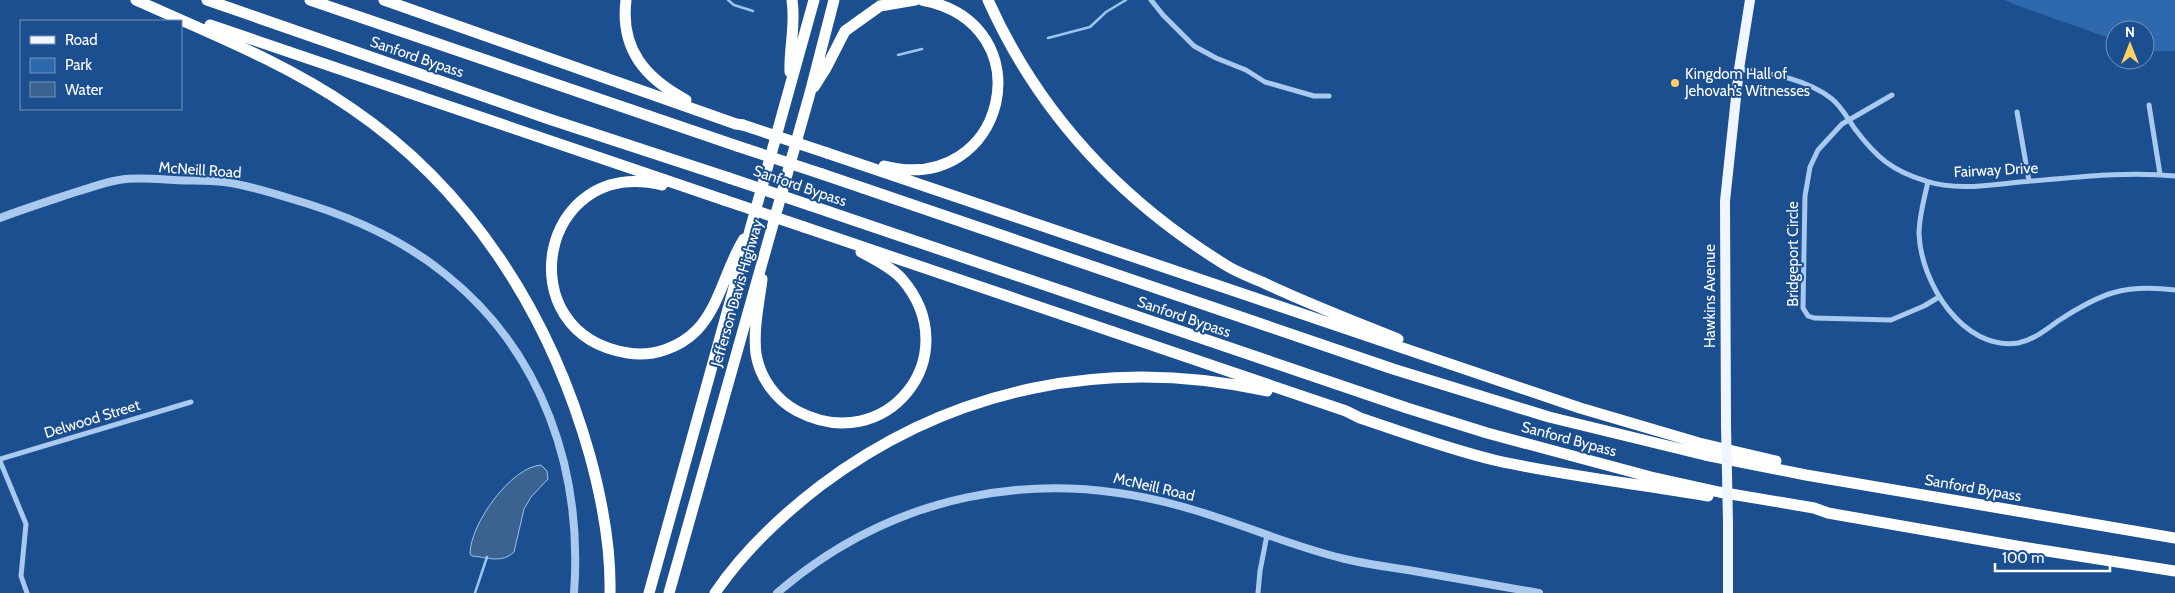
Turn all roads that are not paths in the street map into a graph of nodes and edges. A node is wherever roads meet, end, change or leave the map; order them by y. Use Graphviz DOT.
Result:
graph roads {
  1 [pos="136,0"];
  2 [pos="207,0"];
  3 [pos="310,0"];
  4 [pos="384,0"];
  5 [pos="626,0"];
  6 [pos="792,0"];
  7 [pos="814,0"];
  8 [pos="834,0"];
  9 [pos="915,0"];
  10 [pos="922,0"];
  11 [pos="988,0"];
  12 [pos="1151,0"];
  13 [pos="1750,0"];
  14 [pos="182,20"];
  15 [pos="182,20"];
  16 [pos="1739,69"];
  17 [pos="790,83"];
  18 [pos="810,92"];
  19 [pos="1892,95"];
  20 [pos="1329,96"];
  21 [pos="2149,105"];
  22 [pos="2017,112"];
  23 [pos="1848,120"];
  24 [pos="740,124"];
  25 [pos="827,153"];
  26 [pos="2160,174"];
  27 [pos="2175,176"];
  28 [pos="2029,181"];
  29 [pos="1928,182"];
  30 [pos="724,200"];
  31 [pos="0,218"];
  32 [pos="808,228"];
  33 [pos="750,230"];
  34 [pos="763,255"];
  35 [pos="2175,290"];
  36 [pos="1939,297"];
  37 [pos="1466,369"];
  38 [pos="191,402"];
  39 [pos="1360,418"];
  40 [pos="0,460"];
  41 [pos="1891,490"];
  42 [pos="1828,513"];
  43 [pos="1267,535"];
  44 [pos="2175,538"];
  45 [pos="2175,572"];
  46 [pos="27,593"];
  47 [pos="574,593"];
  48 [pos="610,593"];
  49 [pos="649,593"];
  50 [pos="669,593"];
  51 [pos="715,593"];
  52 [pos="777,593"];
  53 [pos="1258,593"];
  54 [pos="1539,593"];
  55 [pos="1728,593"];
  1 -- 14 [label="highway"];
  1 -- 30 [label="highway"];
  2 -- 42 [label="highway, Sanford Bypass, bridge"];
  3 -- 41 [label="highway, Sanford Bypass, bridge"];
  4 -- 24 [label="highway"];
  5 -- 24 [label="highway"];
  6 -- 17 [label="highway"];
  7 -- 17 [label="highway, Jefferson Davis Highway"];
  8 -- 18 [label="highway, Jefferson Davis Highway"];
  9 -- 18 [label="highway"];
  10 -- 25 [label="highway"];
  11 -- 37 [label="highway"];
  12 -- 20 [label="street"];
  13 -- 16 [label="main road, Hawkins Avenue"];
  15 -- 48 [label="highway"];
  16 -- 23 [label="street, Fairway Drive"];
  16 -- 55 [label="main road, Hawkins Avenue, bridge"];
  17 -- 33 [label="highway, Jefferson Davis Highway"];
  18 -- 34 [label="highway, Jefferson Davis Highway"];
  19 -- 23 [label="street, Bridgeport Circle"];
  21 -- 26 [label="street"];
  22 -- 28 [label="street"];
  23 -- 29 [label="street, Fairway Drive"];
  23 -- 36 [label="street, Bridgeport Circle"];
  24 -- 25 [label="highway, bridge"];
  25 -- 37 [label="highway"];
  26 -- 27 [label="street, Fairway Drive"];
  26 -- 28 [label="street, Fairway Drive"];
  28 -- 29 [label="street, Fairway Drive"];
  29 -- 36 [label="street"];
  30 -- 32 [label="highway, bridge"];
  30 -- 33 [label="highway"];
  31 -- 47 [label="street, McNeill Road"];
  32 -- 34 [label="highway"];
  32 -- 39 [label="highway"];
  33 -- 49 [label="highway, Jefferson Davis Highway"];
  34 -- 50 [label="highway, Jefferson Davis Highway"];
  35 -- 36 [label="street"];
  37 -- 41 [label="highway"];
  38 -- 40 [label="street, Delwood Street"];
  39 -- 42 [label="highway"];
  39 -- 51 [label="highway"];
  40 -- 46 [label="street"];
  41 -- 44 [label="highway, Sanford Bypass"];
  42 -- 45 [label="highway, Sanford Bypass"];
  43 -- 52 [label="street, McNeill Road"];
  43 -- 53 [label="street"];
  43 -- 54 [label="street, McNeill Road"];
}
